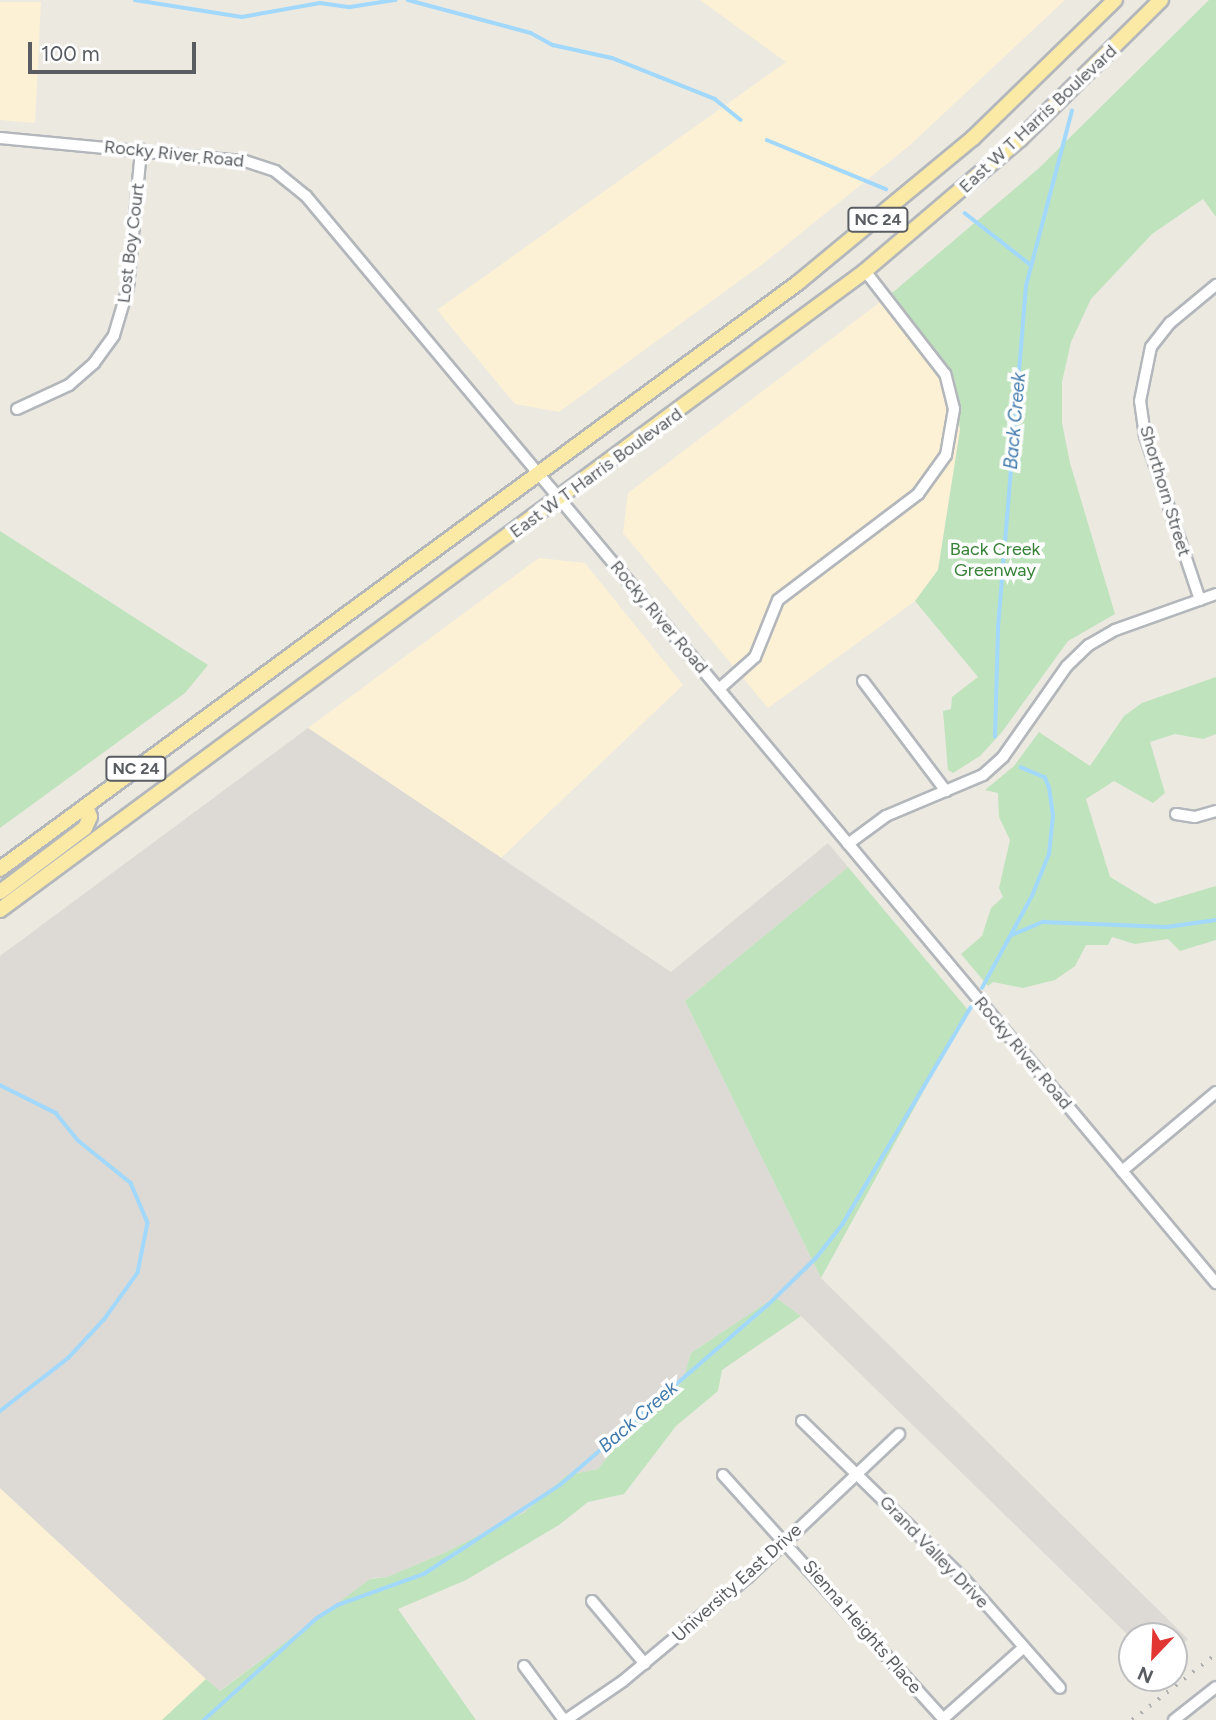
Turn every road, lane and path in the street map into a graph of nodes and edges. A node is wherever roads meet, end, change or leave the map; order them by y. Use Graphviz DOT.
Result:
graph roads {
  1 [pos="1115,0"];
  2 [pos="1161,0"];
  3 [pos="0,138"];
  4 [pos="141,150"];
  5 [pos="865,271"];
  6 [pos="1216,285"];
  7 [pos="17,409"];
  8 [pos="540,474"];
  9 [pos="561,499"];
  10 [pos="1216,594"];
  11 [pos="1200,600"];
  12 [pos="863,681"];
  13 [pos="719,689"];
  14 [pos="946,792"];
  15 [pos="86,806"];
  16 [pos="1216,811"];
  17 [pos="1176,814"];
  18 [pos="848,844"];
  19 [pos="0,869"];
  20 [pos="0,892"];
  21 [pos="0,910"];
  22 [pos="1216,1092"];
  23 [pos="1122,1171"];
  24 [pos="1214,1277"];
  25 [pos="802,1420"];
  26 [pos="899,1434"];
  27 [pos="857,1473"];
  28 [pos="723,1475"];
  29 [pos="786,1541"];
  30 [pos="592,1601"];
  31 [pos="1024,1647"];
  32 [pos="645,1664"];
  33 [pos="524,1665"];
  34 [pos="1216,1687"];
  35 [pos="1060,1688"];
  36 [pos="943,1719"];
  37 [pos="565,1720"];
  38 [pos="1174,1720"];
  1 -- 8 [label="main road, East W T Harris Boulevard / NC 24"];
  2 -- 5 [label="main road, East W T Harris Boulevard / NC 24"];
  3 -- 4 [label="street, Rocky River Road"];
  4 -- 7 [label="street, Lost Boy Court"];
  4 -- 8 [label="street, Rocky River Road"];
  5 -- 9 [label="main road, East W T Harris Boulevard / NC 24"];
  5 -- 13 [label="street"];
  6 -- 11 [label="street, Shorthorn Street"];
  8 -- 9 [label="street, Rocky River Road"];
  8 -- 15 [label="main road, East W T Harris Boulevard / NC 24"];
  9 -- 13 [label="street, Rocky River Road"];
  9 -- 21 [label="main road, East W T Harris Boulevard / NC 24"];
  10 -- 11 [label="street"];
  11 -- 14 [label="street"];
  12 -- 14 [label="street"];
  13 -- 18 [label="street, Rocky River Road"];
  14 -- 18 [label="street"];
  15 -- 19 [label="main road, East W T Harris Boulevard / NC 24"];
  15 -- 20 [label="main road"];
  16 -- 17 [label="street"];
  18 -- 23 [label="street, Rocky River Road"];
  22 -- 23 [label="street"];
  23 -- 24 [label="street, Rocky River Road"];
  25 -- 27 [label="street, Grand Valley Drive"];
  26 -- 27 [label="street, University East Drive"];
  27 -- 29 [label="street, University East Drive"];
  27 -- 31 [label="street, Grand Valley Drive"];
  28 -- 29 [label="street, Sienna Heights Place"];
  29 -- 32 [label="street, University East Drive"];
  29 -- 36 [label="street, Sienna Heights Place"];
  30 -- 32 [label="street"];
  31 -- 35 [label="street, Grand Valley Drive"];
  31 -- 36 [label="street"];
  32 -- 37 [label="street, University East Drive"];
  33 -- 37 [label="street"];
  34 -- 38 [label="street"];
}
